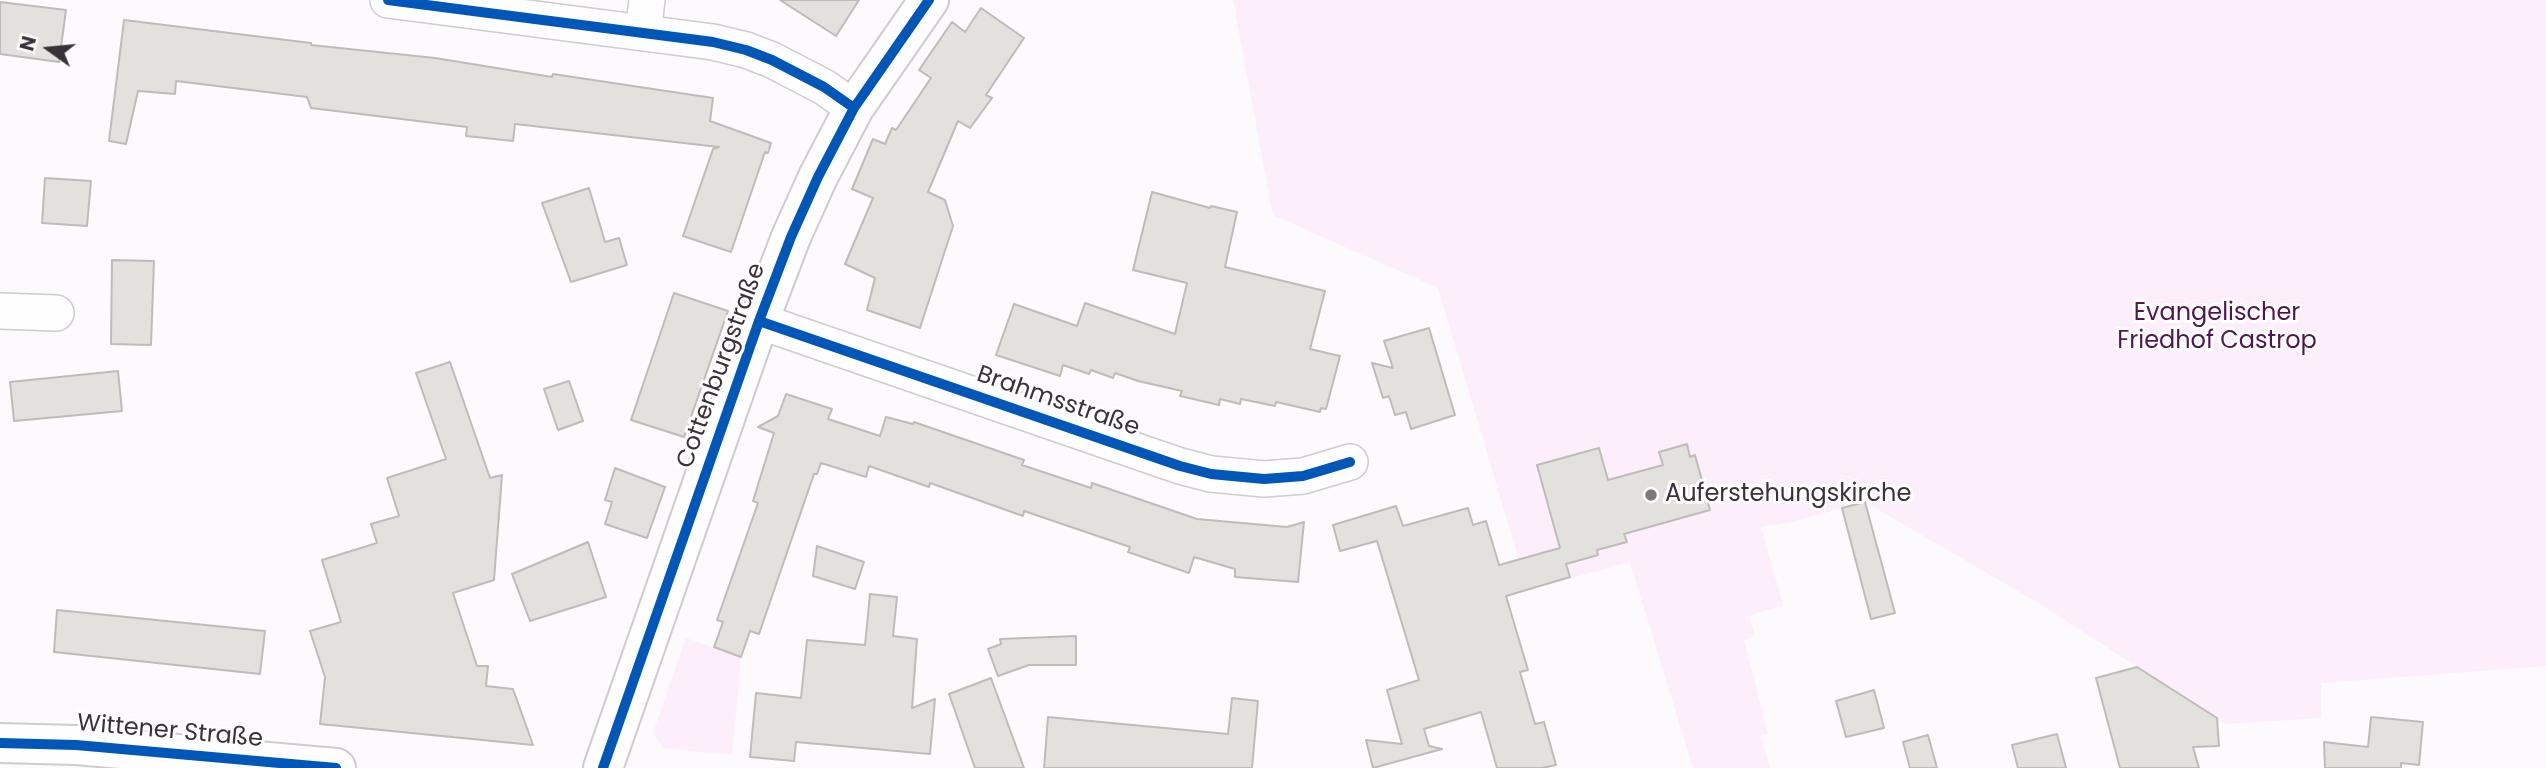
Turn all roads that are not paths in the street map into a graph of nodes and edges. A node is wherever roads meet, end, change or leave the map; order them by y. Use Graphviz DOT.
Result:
graph roads {
  1 [pos="388,0"];
  2 [pos="929,0"];
  3 [pos="645,16"];
  4 [pos="854,108"];
  5 [pos="0,312"];
  6 [pos="56,313"];
  7 [pos="760,320"];
  8 [pos="1350,462"];
  9 [pos="0,743"];
  10 [pos="335,768"];
  11 [pos="603,768"];
  1 -- 3 [label="street"];
  2 -- 4 [label="street, Cottenburgstraße"];
  3 -- 4 [label="street"];
  4 -- 7 [label="street, Cottenburgstraße"];
  5 -- 6 [label="street"];
  7 -- 8 [label="street, Brahmsstraße"];
  7 -- 11 [label="street, Cottenburgstraße"];
  9 -- 10 [label="street, Wittener Straße"];
}
